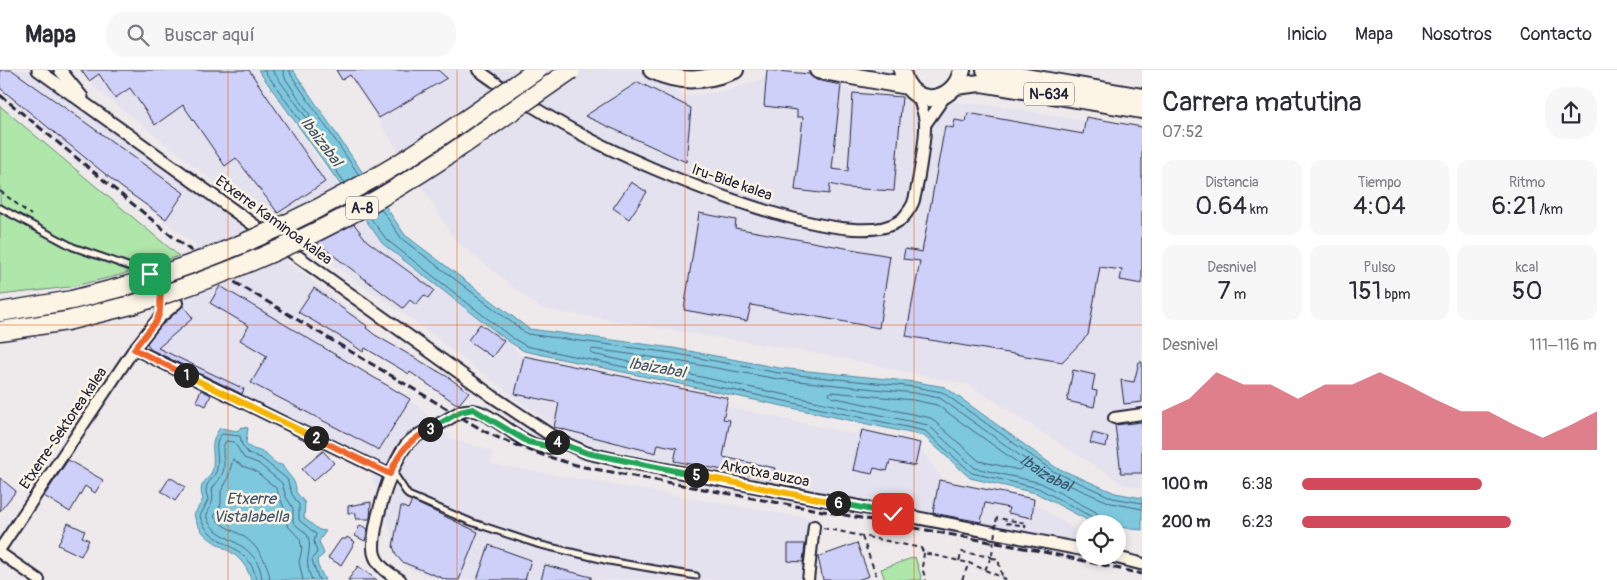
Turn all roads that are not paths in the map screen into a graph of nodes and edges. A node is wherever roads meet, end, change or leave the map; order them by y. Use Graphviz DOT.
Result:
graph roads {
  1 [pos="38,70"];
  2 [pos="60,70"];
  3 [pos="478,70"];
  4 [pos="537,70"];
  5 [pos="571,70"];
  6 [pos="652,70"];
  7 [pos="735,70"];
  8 [pos="818,70"];
  9 [pos="962,70"];
  10 [pos="985,70"];
  11 [pos="905,79"];
  12 [pos="951,90"];
  13 [pos="1142,97"];
  14 [pos="90,108"];
  15 [pos="1142,110"];
  16 [pos="925,124"];
  17 [pos="0,208"];
  18 [pos="72,300"];
  19 [pos="177,303"];
  20 [pos="0,305"];
  21 [pos="0,312"];
  22 [pos="157,320"];
  23 [pos="0,331"];
  24 [pos="134,349"];
  25 [pos="492,396"];
  26 [pos="1142,414"];
  27 [pos="1114,418"];
  28 [pos="558,440"];
  29 [pos="390,472"];
  30 [pos="814,526"];
  31 [pos="1076,548"];
  32 [pos="0,549"];
  33 [pos="0,554"];
  34 [pos="1126,560"];
  35 [pos="1142,564"];
  36 [pos="810,567"];
  37 [pos="696,576"];
  38 [pos="40,580"];
  39 [pos="400,580"];
  40 [pos="808,580"];
  41 [pos="814,580"];
  1 -- 14 [label="street, Etxerre Kaminoa kalea"];
  2 -- 14 [label="street"];
  3 -- 16 [label="street, Iru-Bide kalea"];
  4 -- 18 [label="highway, A-8, bridge"];
  5 -- 23 [label="highway, A-8, bridge"];
  6 -- 7 [label="highway"];
  8 -- 11 [label="highway"];
  9 -- 12 [label="highway"];
  10 -- 13 [label="highway, N-634"];
  11 -- 12 [label="highway"];
  11 -- 16 [label="street"];
  12 -- 15 [label="highway, N-634"];
  12 -- 16 [label="street"];
  14 -- 25 [label="street, Etxerre Kaminoa kalea"];
  17 -- 22 [label="lane, Etxerre-Sektorea kalea"];
  18 -- 20 [label="highway"];
  18 -- 21 [label="highway, A-8"];
  19 -- 22 [label="street, Etxerre-Sektorea kalea"];
  22 -- 24 [label="street, Etxerre-Sektorea kalea"];
  24 -- 29 [label="street"];
  24 -- 32 [label="street, Etxerre-Sektorea kalea"];
  25 -- 28 [label="street, Arkotxa auzoa"];
  26 -- 27 [label="street"];
  28 -- 29 [label="street, bridge"];
  28 -- 31 [label="street, Arkotxa auzoa"];
  29 -- 37 [label="lane"];
  29 -- 39 [label="street"];
  30 -- 36 [label="street"];
  33 -- 38 [label="street"];
  34 -- 35 [label="street"];
  36 -- 40 [label="street"];
  36 -- 41 [label="street"];
}
